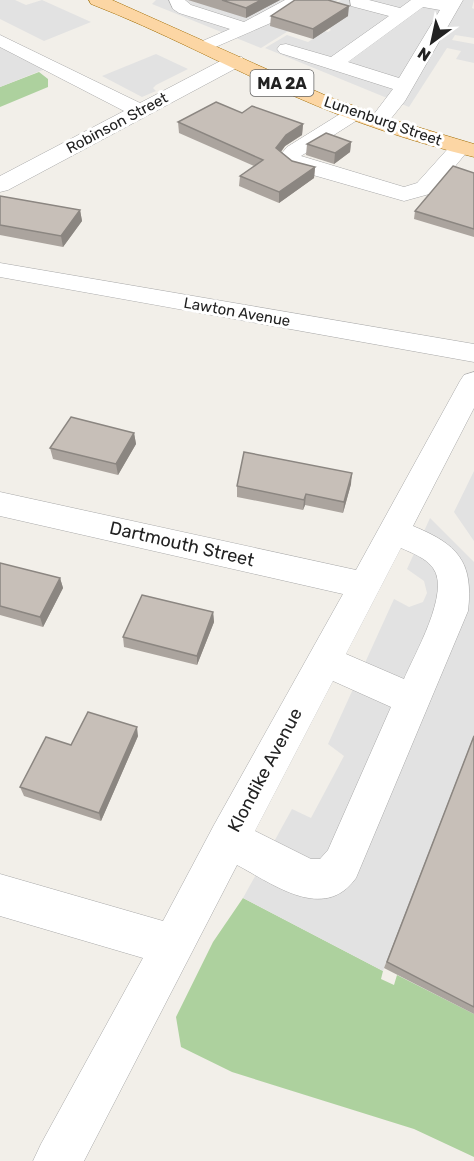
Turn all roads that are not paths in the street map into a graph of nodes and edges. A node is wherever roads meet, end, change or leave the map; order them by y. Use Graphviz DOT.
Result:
graph roads {
  1 [pos="97,0"];
  2 [pos="177,0"];
  3 [pos="297,0"];
  4 [pos="357,2"];
  5 [pos="454,4"];
  6 [pos="403,14"];
  7 [pos="246,28"];
  8 [pos="0,40"];
  9 [pos="204,47"];
  10 [pos="286,49"];
  11 [pos="235,61"];
  12 [pos="334,64"];
  13 [pos="404,86"];
  14 [pos="139,111"];
  15 [pos="355,113"];
  16 [pos="378,122"];
  17 [pos="467,149"];
  18 [pos="0,185"];
  19 [pos="0,270"];
  20 [pos="474,353"];
  21 [pos="474,381"];
  22 [pos="0,504"];
  23 [pos="392,531"];
  24 [pos="364,585"];
  25 [pos="463,612"];
  26 [pos="323,660"];
  27 [pos="413,700"];
  28 [pos="228,839"];
  29 [pos="0,895"];
  30 [pos="172,945"];
  31 [pos="58,1161"];
  1 -- 9 [label="main road, Lunenburg Street / MA 2A"];
  2 -- 7 [label="street"];
  3 -- 7 [label="street"];
  4 -- 6 [label="street"];
  5 -- 6 [label="street"];
  5 -- 13 [label="street"];
  6 -- 12 [label="street"];
  7 -- 9 [label="street"];
  8 -- 14 [label="street"];
  9 -- 11 [label="main road, Lunenburg Street / MA 2A"];
  10 -- 12 [label="street"];
  11 -- 14 [label="street, Robinson Street"];
  11 -- 15 [label="main road, Lunenburg Street / MA 2A"];
  12 -- 13 [label="street"];
  13 -- 16 [label="street"];
  14 -- 18 [label="street, Robinson Street"];
  15 -- 16 [label="main road, Lunenburg Street / MA 2A"];
  15 -- 17 [label="street"];
  16 -- 17 [label="main road, Lunenburg Street / MA 2A"];
  19 -- 20 [label="street, Lawton Avenue"];
  21 -- 23 [label="street, Klondike Avenue"];
  22 -- 24 [label="street, Dartmouth Street"];
  23 -- 24 [label="street, Klondike Avenue"];
  23 -- 25 [label="street"];
  24 -- 26 [label="street, Klondike Avenue"];
  25 -- 27 [label="street"];
  26 -- 27 [label="street"];
  26 -- 28 [label="street, Klondike Avenue"];
  27 -- 28 [label="street"];
  28 -- 30 [label="street, Klondike Avenue"];
  29 -- 30 [label="street"];
  30 -- 31 [label="street, Klondike Avenue"];
}
